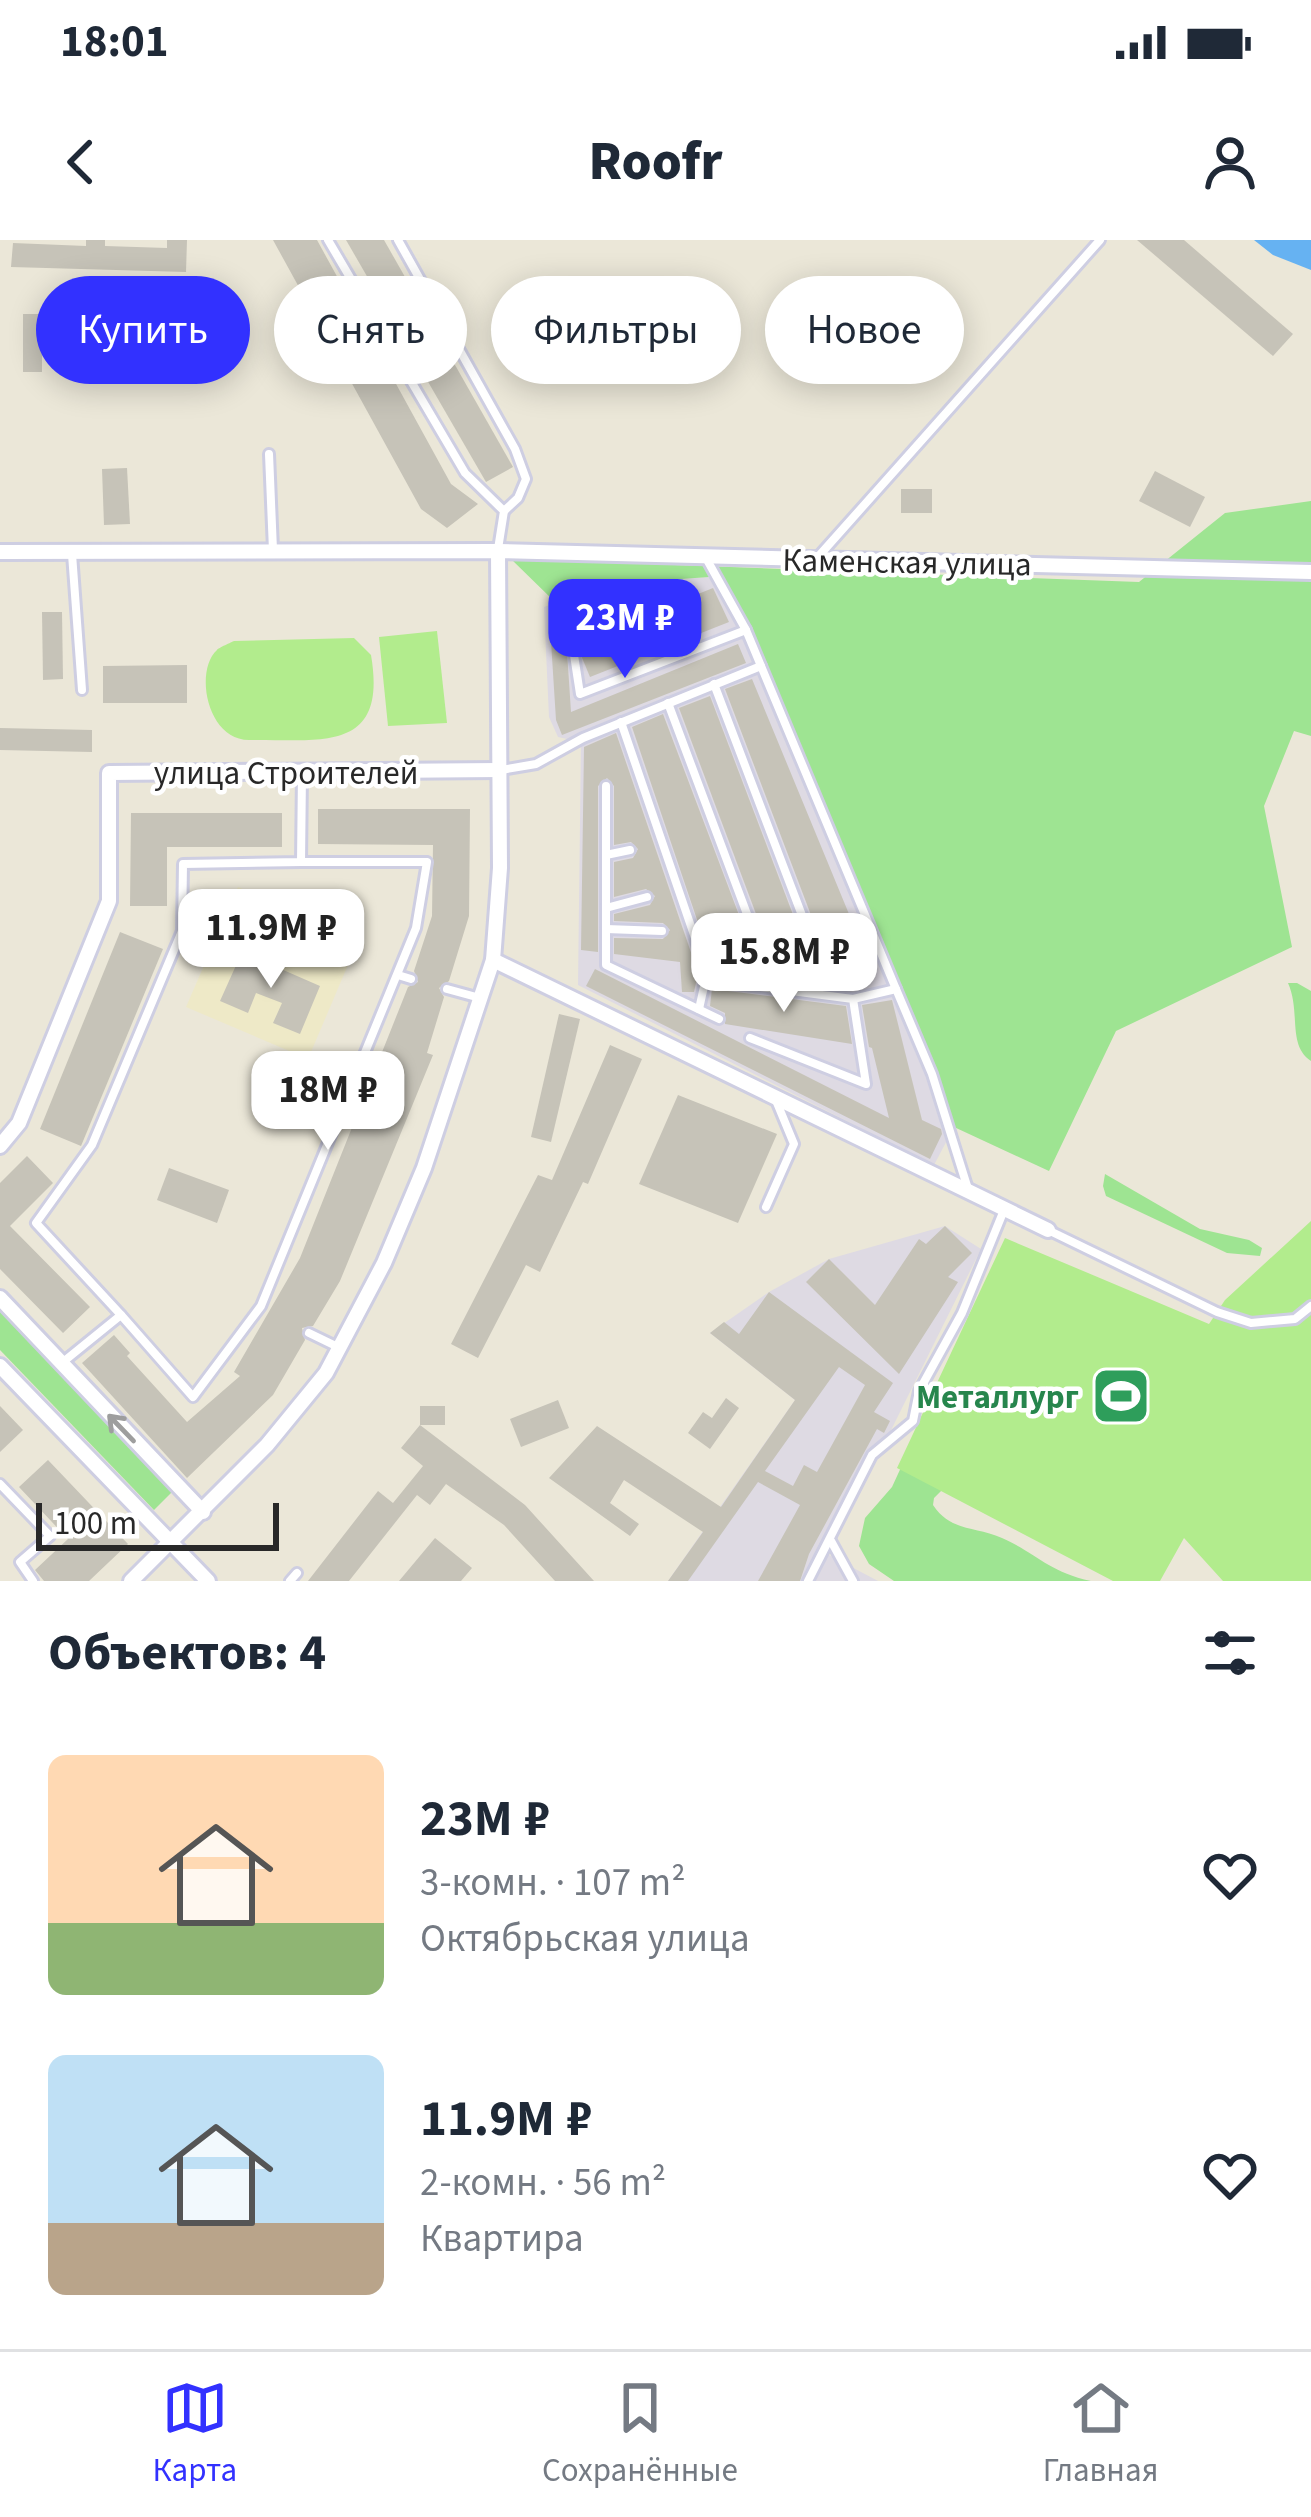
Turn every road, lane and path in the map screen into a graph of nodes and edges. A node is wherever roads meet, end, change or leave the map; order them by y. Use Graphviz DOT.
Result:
graph roads {
  1 [pos="328,240"];
  2 [pos="398,240"];
  3 [pos="1100,240"];
  4 [pos="269,454"];
  5 [pos="503,511"];
  6 [pos="498,551"];
  7 [pos="0,552"];
  8 [pos="72,552"];
  9 [pos="273,552"];
  10 [pos="705,556"];
  11 [pos="816,559"];
  12 [pos="1311,572"];
  13 [pos="746,630"];
  14 [pos="574,655"];
  15 [pos="760,666"];
  16 [pos="714,684"];
  17 [pos="82,690"];
  18 [pos="668,703"];
  19 [pos="621,722"];
  20 [pos="500,770"];
  21 [pos="302,772"];
  22 [pos="606,786"];
  23 [pos="630,850"];
  24 [pos="606,855"];
  25 [pos="301,862"];
  26 [pos="646,897"];
  27 [pos="606,908"];
  28 [pos="606,929"];
  29 [pos="662,931"];
  30 [pos="494,960"];
  31 [pos="398,975"];
  32 [pos="411,979"];
  33 [pos="706,980"];
  34 [pos="447,989"];
  35 [pos="896,989"];
  36 [pos="483,999"];
  37 [pos="853,999"];
  38 [pos="699,1010"];
  39 [pos="719,1019"];
  40 [pos="750,1038"];
  41 [pos="774,1096"];
  42 [pos="0,1146"];
  43 [pos="968,1190"];
  44 [pos="766,1207"];
  45 [pos="1004,1209"];
  46 [pos="1048,1230"];
  47 [pos="0,1298"];
  48 [pos="1311,1306"];
  49 [pos="121,1315"];
  50 [pos="310,1333"];
  51 [pos="340,1349"];
  52 [pos="60,1364"];
  53 [pos="0,1366"];
  54 [pos="0,1484"];
  55 [pos="203,1512"];
  56 [pos="831,1539"];
  57 [pos="170,1544"];
  58 [pos="33,1581"];
  59 [pos="131,1581"];
  60 [pos="208,1581"];
  61 [pos="808,1581"];
  62 [pos="853,1581"];
  1 -- 5 [label="lane"];
  2 -- 5 [label="lane"];
  3 -- 11 [label="lane"];
  4 -- 9 [label="lane"];
  5 -- 6 [label="lane"];
  6 -- 9 [label="street, Каменская улица"];
  6 -- 10 [label="street, Каменская улица"];
  6 -- 20 [label="street"];
  7 -- 8 [label="street, Каменская улица"];
  8 -- 9 [label="street, Каменская улица"];
  8 -- 17 [label="lane"];
  10 -- 11 [label="street, Каменская улица"];
  10 -- 13 [label="lane"];
  11 -- 12 [label="street, Каменская улица"];
  13 -- 14 [label="lane"];
  13 -- 15 [label="lane"];
  15 -- 16 [label="lane"];
  15 -- 35 [label="lane"];
  16 -- 18 [label="lane"];
  16 -- 18 [label="lane"];
  18 -- 19 [label="lane"];
  19 -- 20 [label="lane"];
  19 -- 33 [label="lane"];
  20 -- 21 [label="street, улица Строителей"];
  20 -- 30 [label="street"];
  21 -- 25 [label="lane"];
  21 -- 42 [label="street, улица Строителей"];
  22 -- 24 [label="lane"];
  23 -- 24 [label="lane"];
  24 -- 27 [label="lane"];
  25 -- 31 [label="lane"];
  25 -- 49 [label="lane"];
  26 -- 27 [label="lane"];
  27 -- 28 [label="lane"];
  28 -- 29 [label="lane"];
  28 -- 38 [label="lane"];
  30 -- 36 [label="street"];
  30 -- 41 [label="street"];
  31 -- 32 [label="lane"];
  31 -- 49 [label="lane"];
  33 -- 37 [label="lane"];
  33 -- 38 [label="lane"];
  34 -- 36 [label="lane"];
  35 -- 37 [label="lane"];
  35 -- 43 [label="lane"];
  36 -- 51 [label="street"];
  37 -- 40 [label="lane"];
  38 -- 39 [label="lane"];
  41 -- 43 [label="street"];
  41 -- 44 [label="lane"];
  43 -- 45 [label="street"];
  45 -- 46 [label="street"];
  45 -- 56 [label="lane"];
  46 -- 48 [label="lane"];
  47 -- 52 [label="street"];
  49 -- 52 [label="lane"];
  50 -- 51 [label="lane"];
  51 -- 55 [label="street"];
  55 -- 52 [label="street, one-way"];
  53 -- 57 [label="street"];
  54 -- 58 [label="lane"];
  55 -- 57 [label="street"];
  56 -- 61 [label="lane"];
  56 -- 62 [label="lane"];
  57 -- 59 [label="street"];
  57 -- 60 [label="street"];
}
